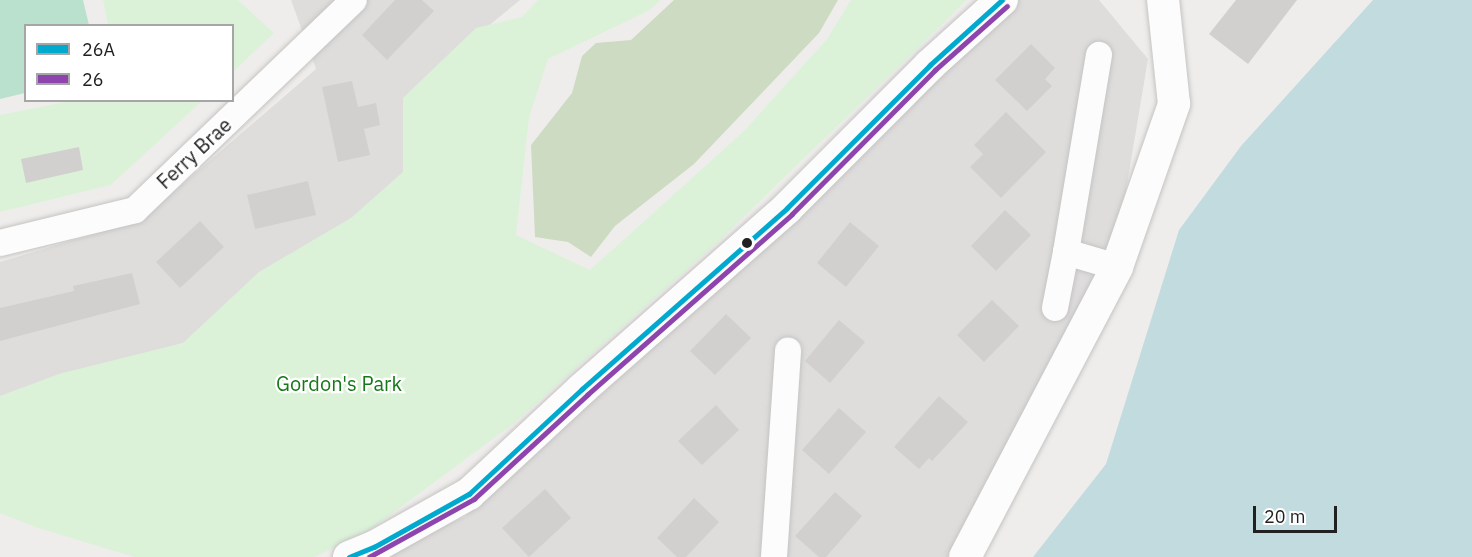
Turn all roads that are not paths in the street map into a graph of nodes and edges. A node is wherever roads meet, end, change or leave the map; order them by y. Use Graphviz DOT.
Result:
graph roads {
  1 [pos="354,0"];
  2 [pos="1002,0"];
  3 [pos="1163,0"];
  4 [pos="1099,55"];
  5 [pos="0,243"];
  6 [pos="1066,252"];
  7 [pos="1117,267"];
  8 [pos="1055,308"];
  9 [pos="789,350"];
  10 [pos="349,557"];
  11 [pos="774,557"];
  12 [pos="965,557"];
  1 -- 5 [label="street, Ferry Brae"];
  2 -- 10 [label="street"];
  3 -- 7 [label="street"];
  4 -- 6 [label="street"];
  6 -- 7 [label="street"];
  6 -- 8 [label="street"];
  7 -- 12 [label="street"];
  9 -- 11 [label="street"];
}
